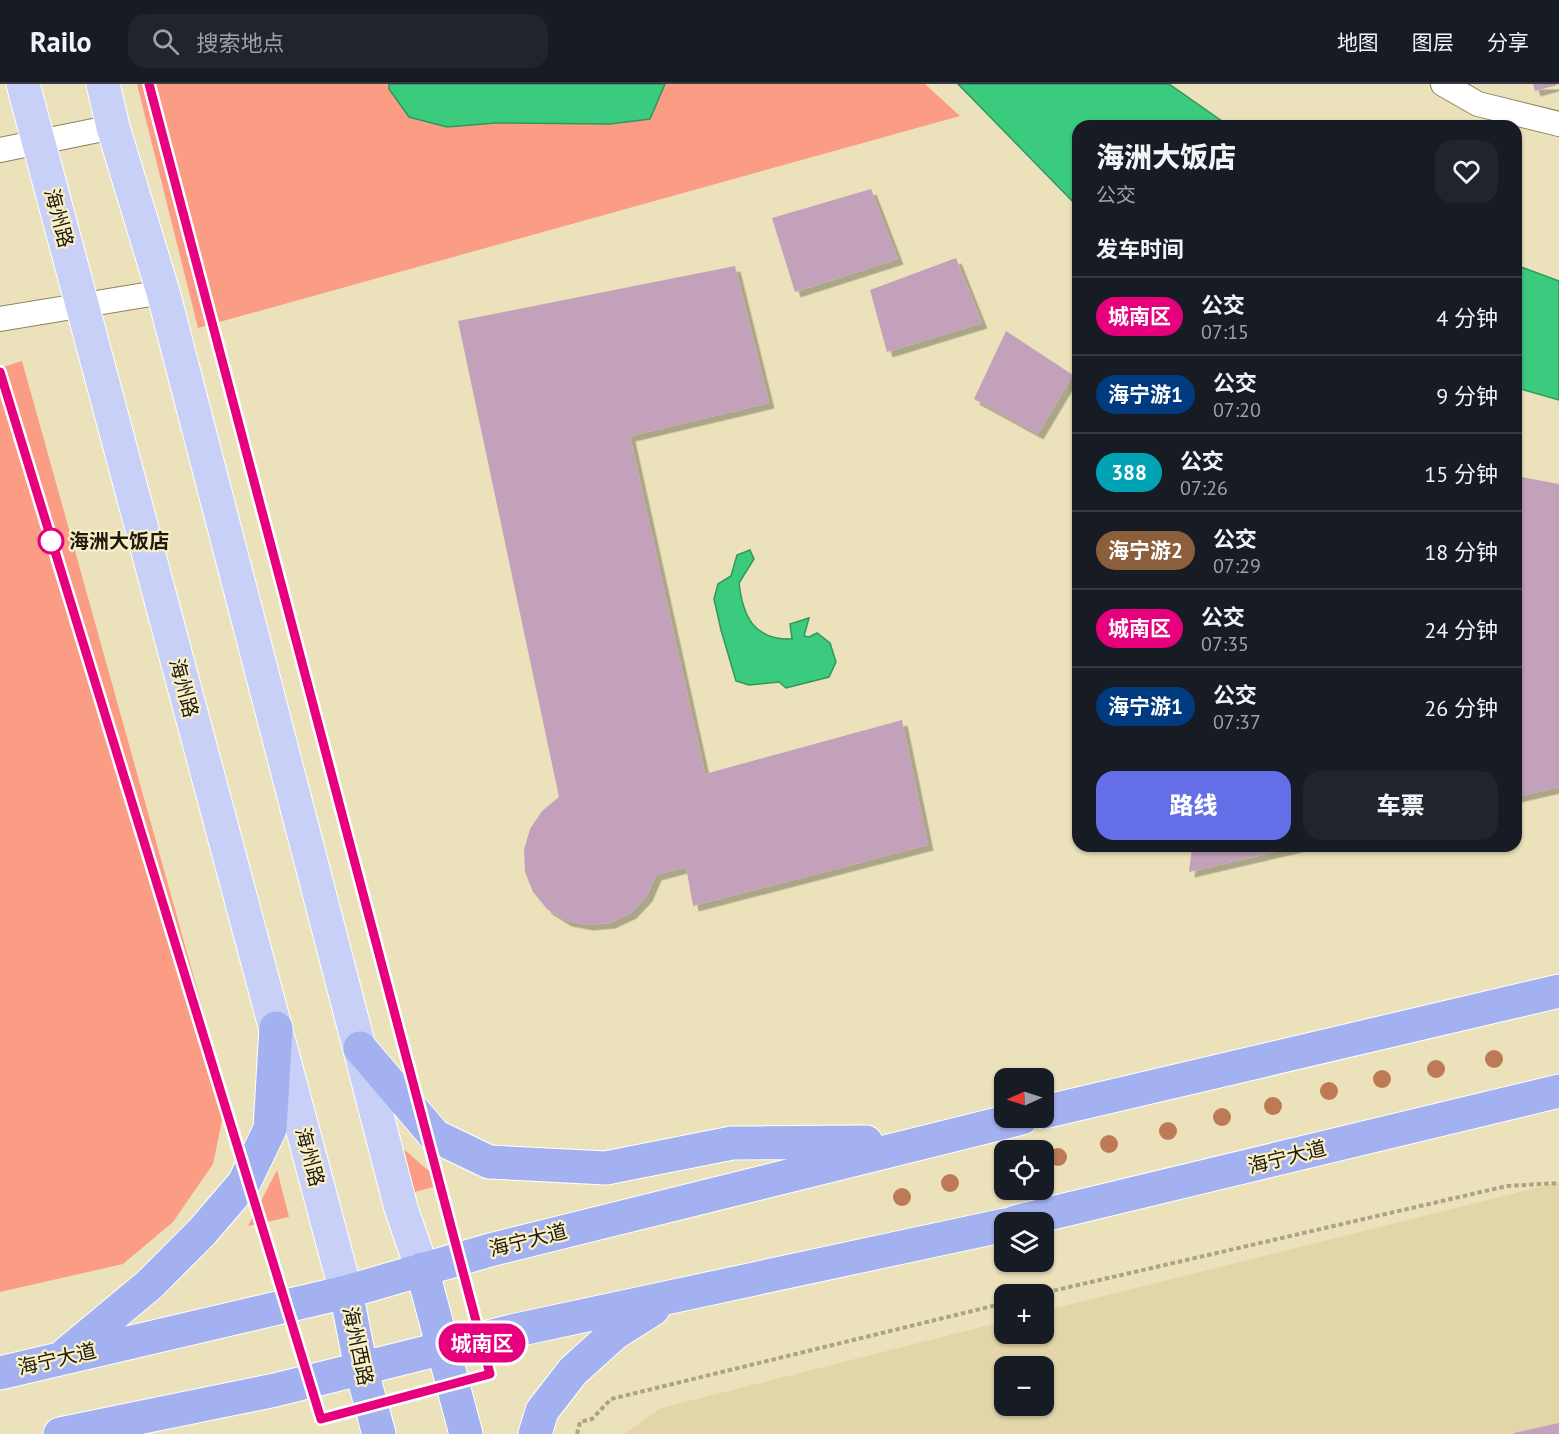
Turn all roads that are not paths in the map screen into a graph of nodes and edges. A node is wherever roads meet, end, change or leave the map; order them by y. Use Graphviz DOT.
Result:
graph roads {
  1 [pos="23,84"];
  2 [pos="103,84"];
  3 [pos="1443,84"];
  4 [pos="1476,94"];
  5 [pos="1559,124"];
  6 [pos="113,127"];
  7 [pos="39,142"];
  8 [pos="0,150"];
  9 [pos="163,292"];
  10 [pos="83,306"];
  11 [pos="0,319"];
  12 [pos="1559,991"];
  13 [pos="276,1028"];
  14 [pos="360,1048"];
  15 [pos="1559,1091"];
  16 [pos="1054,1110"];
  17 [pos="994,1125"];
  18 [pos="919,1142"];
  19 [pos="1054,1213"];
  20 [pos="994,1227"];
  21 [pos="422,1269"];
  22 [pos="346,1292"];
  23 [pos="672,1298"];
  24 [pos="443,1348"];
  25 [pos="61,1358"];
  26 [pos="361,1368"];
  27 [pos="0,1373"];
  28 [pos="79,1433"];
  29 [pos="379,1434"];
  30 [pos="466,1434"];
  31 [pos="535,1434"];
  1 -- 7 [label="main road, 海州路"];
  2 -- 6 [label="main road"];
  3 -- 4 [label="street"];
  4 -- 5 [label="street"];
  6 -- 7 [label="street"];
  6 -- 9 [label="main road"];
  7 -- 8 [label="street"];
  7 -- 10 [label="main road, 海州路"];
  9 -- 10 [label="street"];
  9 -- 14 [label="main road"];
  10 -- 11 [label="street"];
  10 -- 13 [label="main road, 海州路"];
  12 -- 16 [label="highway"];
  13 -- 22 [label="main road, 海州路"];
  13 -- 25 [label="highway"];
  14 -- 18 [label="highway"];
  14 -- 21 [label="main road"];
  15 -- 19 [label="highway, 海宁大道"];
  17 -- 18 [label="highway, 海宁大道"];
  18 -- 21 [label="highway, 海宁大道"];
  20 -- 23 [label="highway"];
  21 -- 22 [label="highway, 海宁大道"];
  21 -- 24 [label="highway"];
  22 -- 25 [label="highway, 海宁大道"];
  22 -- 26 [label="highway, 海州西路"];
  23 -- 24 [label="highway"];
  23 -- 31 [label="highway"];
  24 -- 26 [label="highway"];
  24 -- 30 [label="highway"];
  25 -- 27 [label="highway, 海宁大道"];
  26 -- 28 [label="highway"];
  26 -- 29 [label="highway, 海州西路"];
}
